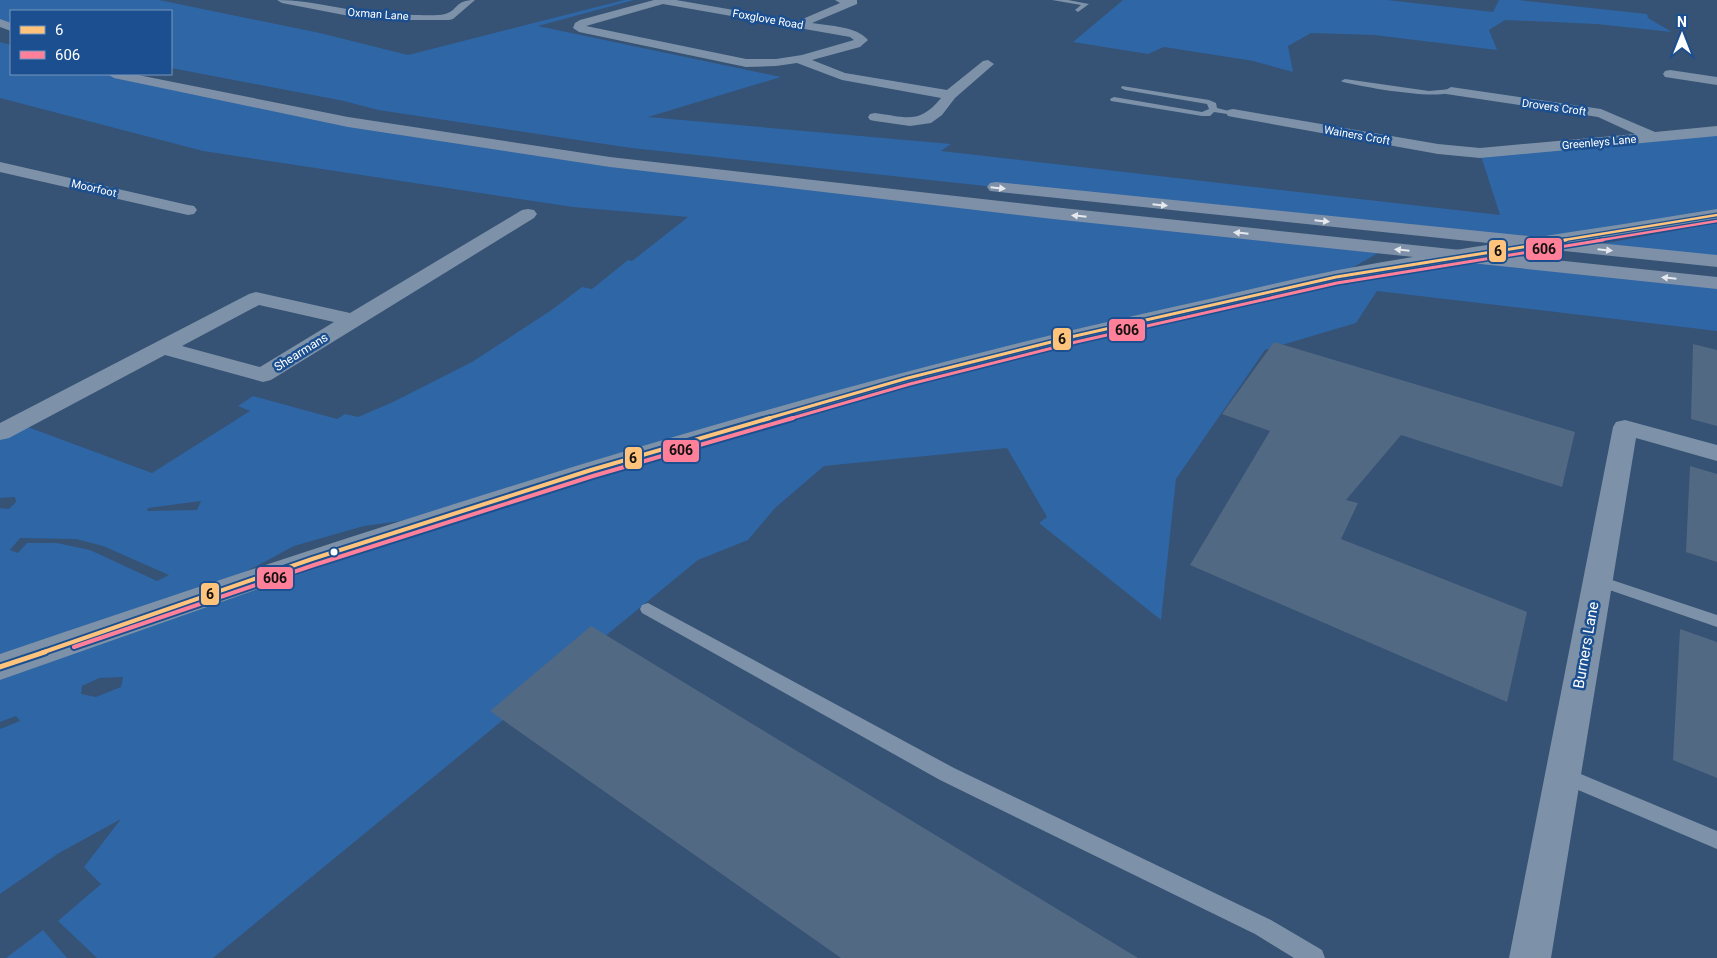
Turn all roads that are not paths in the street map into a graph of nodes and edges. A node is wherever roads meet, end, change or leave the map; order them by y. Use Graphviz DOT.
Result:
graph roads {
  1 [pos="282,0"];
  2 [pos="470,0"];
  3 [pos="840,0"];
  4 [pos="1054,0"];
  5 [pos="748,3"];
  6 [pos="1078,10"];
  7 [pos="726,11"];
  8 [pos="800,24"];
  9 [pos="802,61"];
  10 [pos="988,64"];
  11 [pos="1670,74"];
  12 [pos="119,75"];
  13 [pos="1346,81"];
  14 [pos="1717,81"];
  15 [pos="1125,88"];
  16 [pos="1451,91"];
  17 [pos="950,95"];
  18 [pos="1114,99"];
  19 [pos="378,110"];
  20 [pos="1213,110"];
  21 [pos="1233,113"];
  22 [pos="426,117"];
  23 [pos="874,117"];
  24 [pos="1717,131"];
  25 [pos="1654,137"];
  26 [pos="1480,153"];
  27 [pos="0,167"];
  28 [pos="982,186"];
  29 [pos="188,210"];
  30 [pos="528,214"];
  31 [pos="1717,214"];
  32 [pos="1717,261"];
  33 [pos="1717,283"];
  34 [pos="351,320"];
  35 [pos="162,347"];
  36 [pos="0,433"];
  37 [pos="1717,453"];
  38 [pos="1597,580"];
  39 [pos="648,609"];
  40 [pos="1717,621"];
  41 [pos="0,667"];
  42 [pos="1563,775"];
  43 [pos="1717,840"];
  44 [pos="1314,958"];
  45 [pos="1530,958"];
  1 -- 2 [label="street, Oxman Lane"];
  3 -- 8 [label="street"];
  4 -- 6 [label="lane"];
  5 -- 7 [label="street"];
  7 -- 8 [label="street, Foxglove Road"];
  7 -- 9 [label="street, Foxglove Road"];
  8 -- 9 [label="street, Foxglove Road"];
  9 -- 17 [label="street"];
  10 -- 17 [label="street"];
  11 -- 14 [label="street"];
  33 -- 12 [label="highway, one-way"];
  13 -- 16 [label="lane"];
  15 -- 20 [label="lane"];
  16 -- 25 [label="street, Drovers Croft"];
  17 -- 23 [label="street"];
  18 -- 20 [label="lane"];
  19 -- 22 [label="highway"];
  20 -- 21 [label="lane"];
  21 -- 26 [label="street, Wainers Croft"];
  24 -- 25 [label="street, Greenleys Lane"];
  25 -- 26 [label="street, Greenleys Lane"];
  27 -- 29 [label="street, Moorfoot"];
  28 -- 32 [label="highway, one-way"];
  30 -- 34 [label="street, Shearmans"];
  31 -- 41 [label="street"];
  34 -- 35 [label="street, Shearmans"];
  34 -- 35 [label="street, Shearmans"];
  35 -- 36 [label="street, Shearmans"];
  37 -- 38 [label="street, Burners Lane"];
  38 -- 40 [label="lane"];
  38 -- 42 [label="street, Burners Lane"];
  39 -- 44 [label="lane"];
  42 -- 43 [label="lane"];
  42 -- 45 [label="street, Burners Lane"];
}
